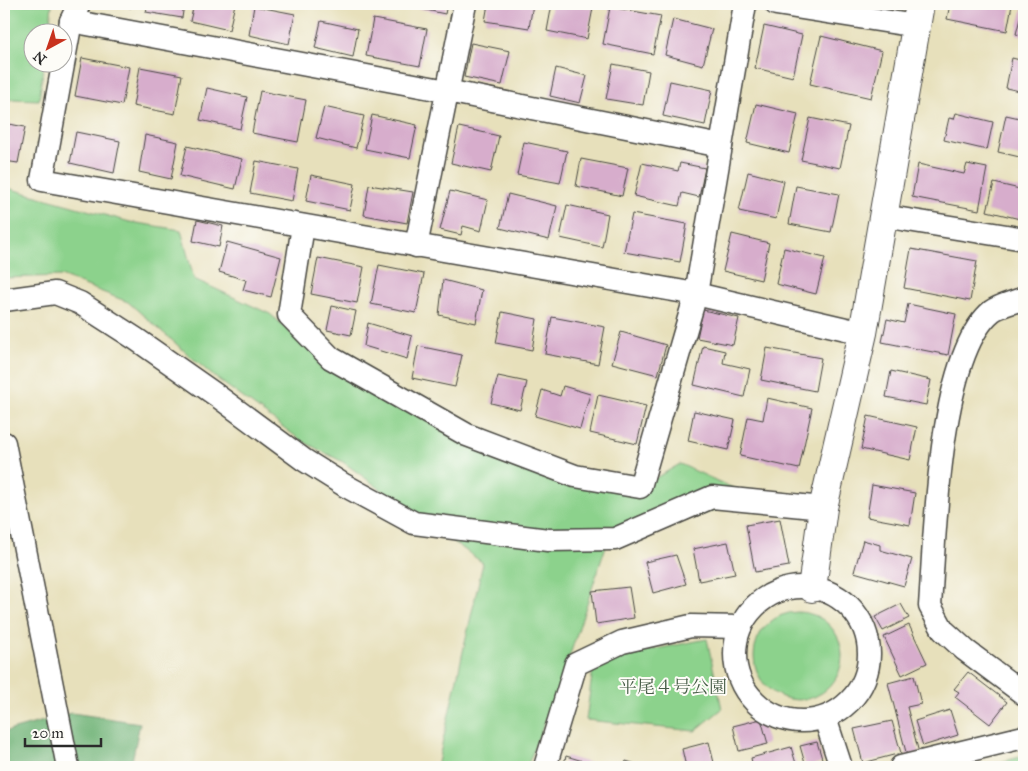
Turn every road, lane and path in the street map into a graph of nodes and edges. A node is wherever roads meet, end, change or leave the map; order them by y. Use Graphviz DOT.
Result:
graph roads {
  1 [pos="465,4"];
  2 [pos="745,4"];
  3 [pos="776,4"];
  4 [pos="75,12"];
  5 [pos="918,15"];
  6 [pos="447,91"];
  7 [pos="721,146"];
  8 [pos="883,216"];
  9 [pos="303,226"];
  10 [pos="1024,238"];
  11 [pos="416,246"];
  12 [pos="696,294"];
  13 [pos="1024,298"];
  14 [pos="4,300"];
  15 [pos="863,333"];
  16 [pos="4,443"];
  17 [pos="823,508"];
  18 [pos="812,588"];
  19 [pos="740,626"];
  20 [pos="1024,693"];
  21 [pos="825,718"];
  22 [pos="1024,737"];
  23 [pos="68,767"];
  24 [pos="544,767"];
  25 [pos="840,767"];
  26 [pos="901,767"];
  1 -- 6 [label="street"];
  2 -- 7 [label="street"];
  3 -- 5 [label="street"];
  4 -- 6 [label="street"];
  4 -- 9 [label="street"];
  5 -- 8 [label="street"];
  6 -- 7 [label="street"];
  6 -- 11 [label="street"];
  7 -- 12 [label="street"];
  8 -- 10 [label="street"];
  8 -- 15 [label="street"];
  9 -- 11 [label="street"];
  9 -- 12 [label="street"];
  11 -- 12 [label="street"];
  12 -- 15 [label="street"];
  13 -- 20 [label="street"];
  14 -- 17 [label="street"];
  15 -- 17 [label="street"];
  16 -- 23 [label="street"];
  17 -- 18 [label="street"];
  18 -- 19 [label="street"];
  18 -- 21 [label="street"];
  19 -- 21 [label="street"];
  19 -- 24 [label="street"];
  21 -- 25 [label="street"];
  22 -- 26 [label="street"];
}
